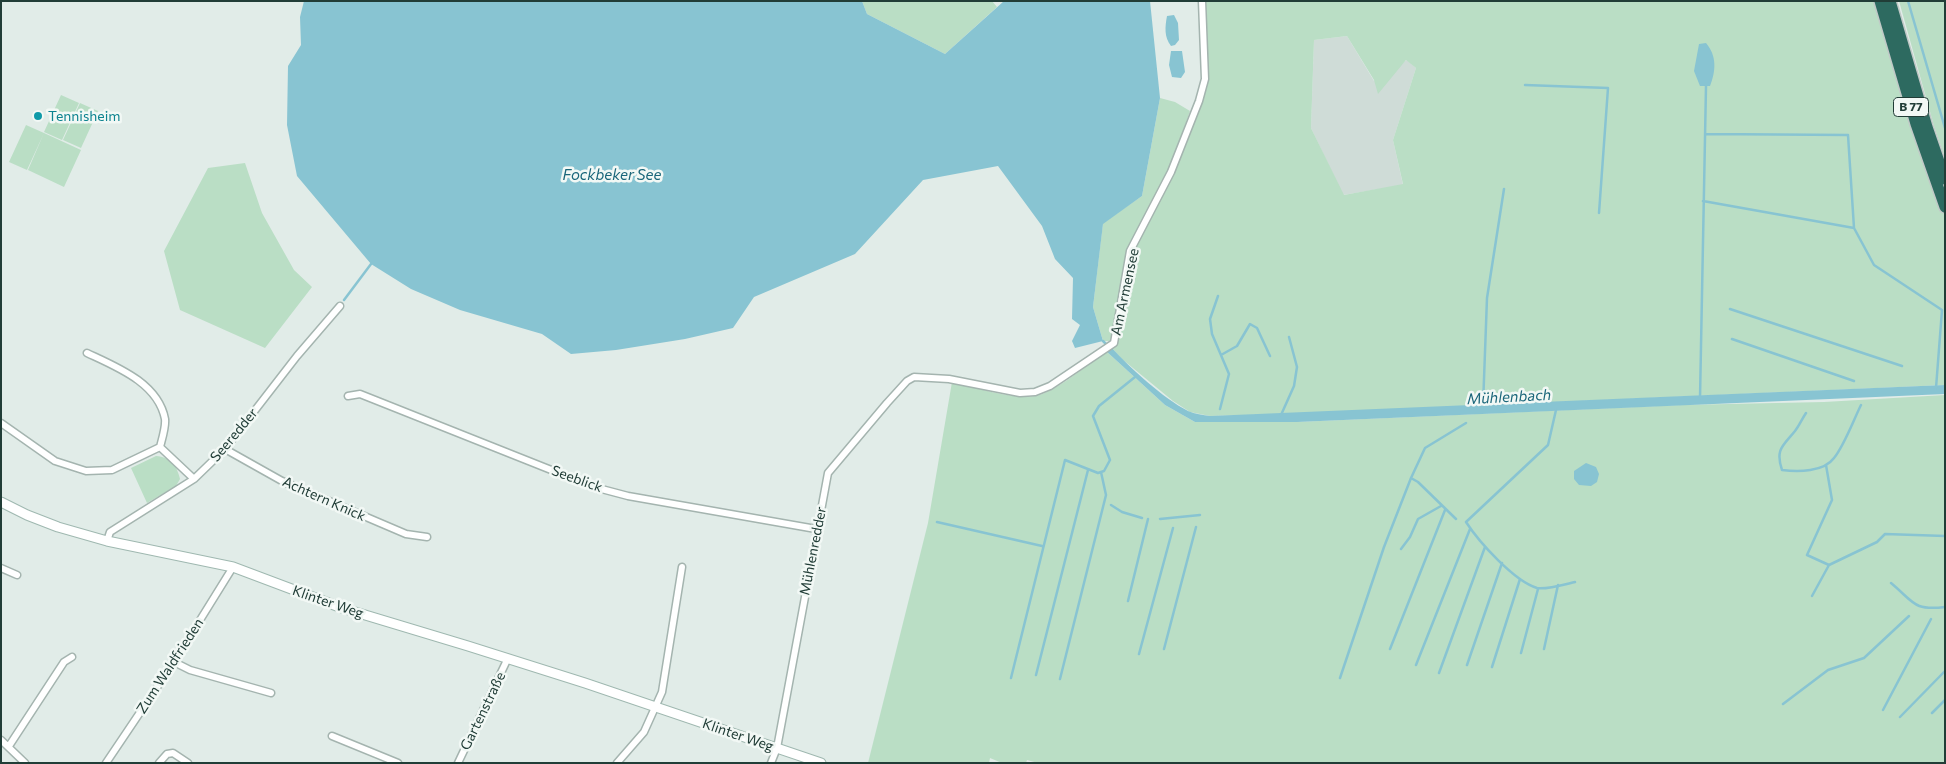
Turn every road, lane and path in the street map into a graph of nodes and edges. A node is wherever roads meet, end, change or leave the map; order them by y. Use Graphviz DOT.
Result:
graph roads {
  1 [pos="1202,1"];
  2 [pos="1882,2"];
  3 [pos="1945,179"];
  4 [pos="1945,207"];
  5 [pos="340,306"];
  6 [pos="87,353"];
  7 [pos="907,381"];
  8 [pos="348,396"];
  9 [pos="1,423"];
  10 [pos="160,447"];
  11 [pos="226,449"];
  12 [pos="194,479"];
  13 [pos="2,503"];
  14 [pos="816,529"];
  15 [pos="427,537"];
  16 [pos="107,541"];
  17 [pos="233,567"];
  18 [pos="682,567"];
  19 [pos="1,568"];
  20 [pos="17,575"];
  21 [pos="72,657"];
  22 [pos="508,658"];
  23 [pos="174,662"];
  24 [pos="271,692"];
  25 [pos="655,706"];
  26 [pos="332,736"];
  27 [pos="1,740"];
  28 [pos="9,746"];
  29 [pos="777,748"];
  30 [pos="25,763"];
  31 [pos="106,763"];
  32 [pos="159,763"];
  33 [pos="188,763"];
  34 [pos="398,763"];
  35 [pos="458,763"];
  36 [pos="617,763"];
  37 [pos="771,763"];
  38 [pos="821,763"];
  1 -- 7 [label="street, Am Armensee"];
  2 -- 3 [label="highway, B 77"];
  2 -- 4 [label="highway, B 77"];
  5 -- 11 [label="street, Seeredder"];
  6 -- 10 [label="street"];
  7 -- 14 [label="street, Mühlenredder"];
  8 -- 14 [label="street, Seeblick"];
  9 -- 10 [label="street"];
  10 -- 12 [label="street"];
  11 -- 12 [label="street, Seeredder"];
  11 -- 15 [label="street, Achtern Knick"];
  12 -- 16 [label="street, Seeredder"];
  13 -- 16 [label="street, Klinter Weg"];
  14 -- 29 [label="street, Mühlenredder"];
  16 -- 17 [label="street, Klinter Weg"];
  17 -- 22 [label="street, Klinter Weg"];
  17 -- 23 [label="street, Zum Waldfrieden"];
  18 -- 25 [label="street"];
  19 -- 20 [label="street"];
  21 -- 28 [label="street"];
  22 -- 25 [label="street, Klinter Weg"];
  22 -- 35 [label="street, Gartenstraße"];
  23 -- 24 [label="street"];
  23 -- 31 [label="street, Zum Waldfrieden"];
  25 -- 29 [label="street, Klinter Weg"];
  25 -- 36 [label="street"];
  26 -- 34 [label="street"];
  27 -- 28 [label="street"];
  28 -- 30 [label="street"];
  29 -- 37 [label="street, Mühlenredder"];
  29 -- 38 [label="street, Klinter Weg"];
  32 -- 33 [label="street"];
}
